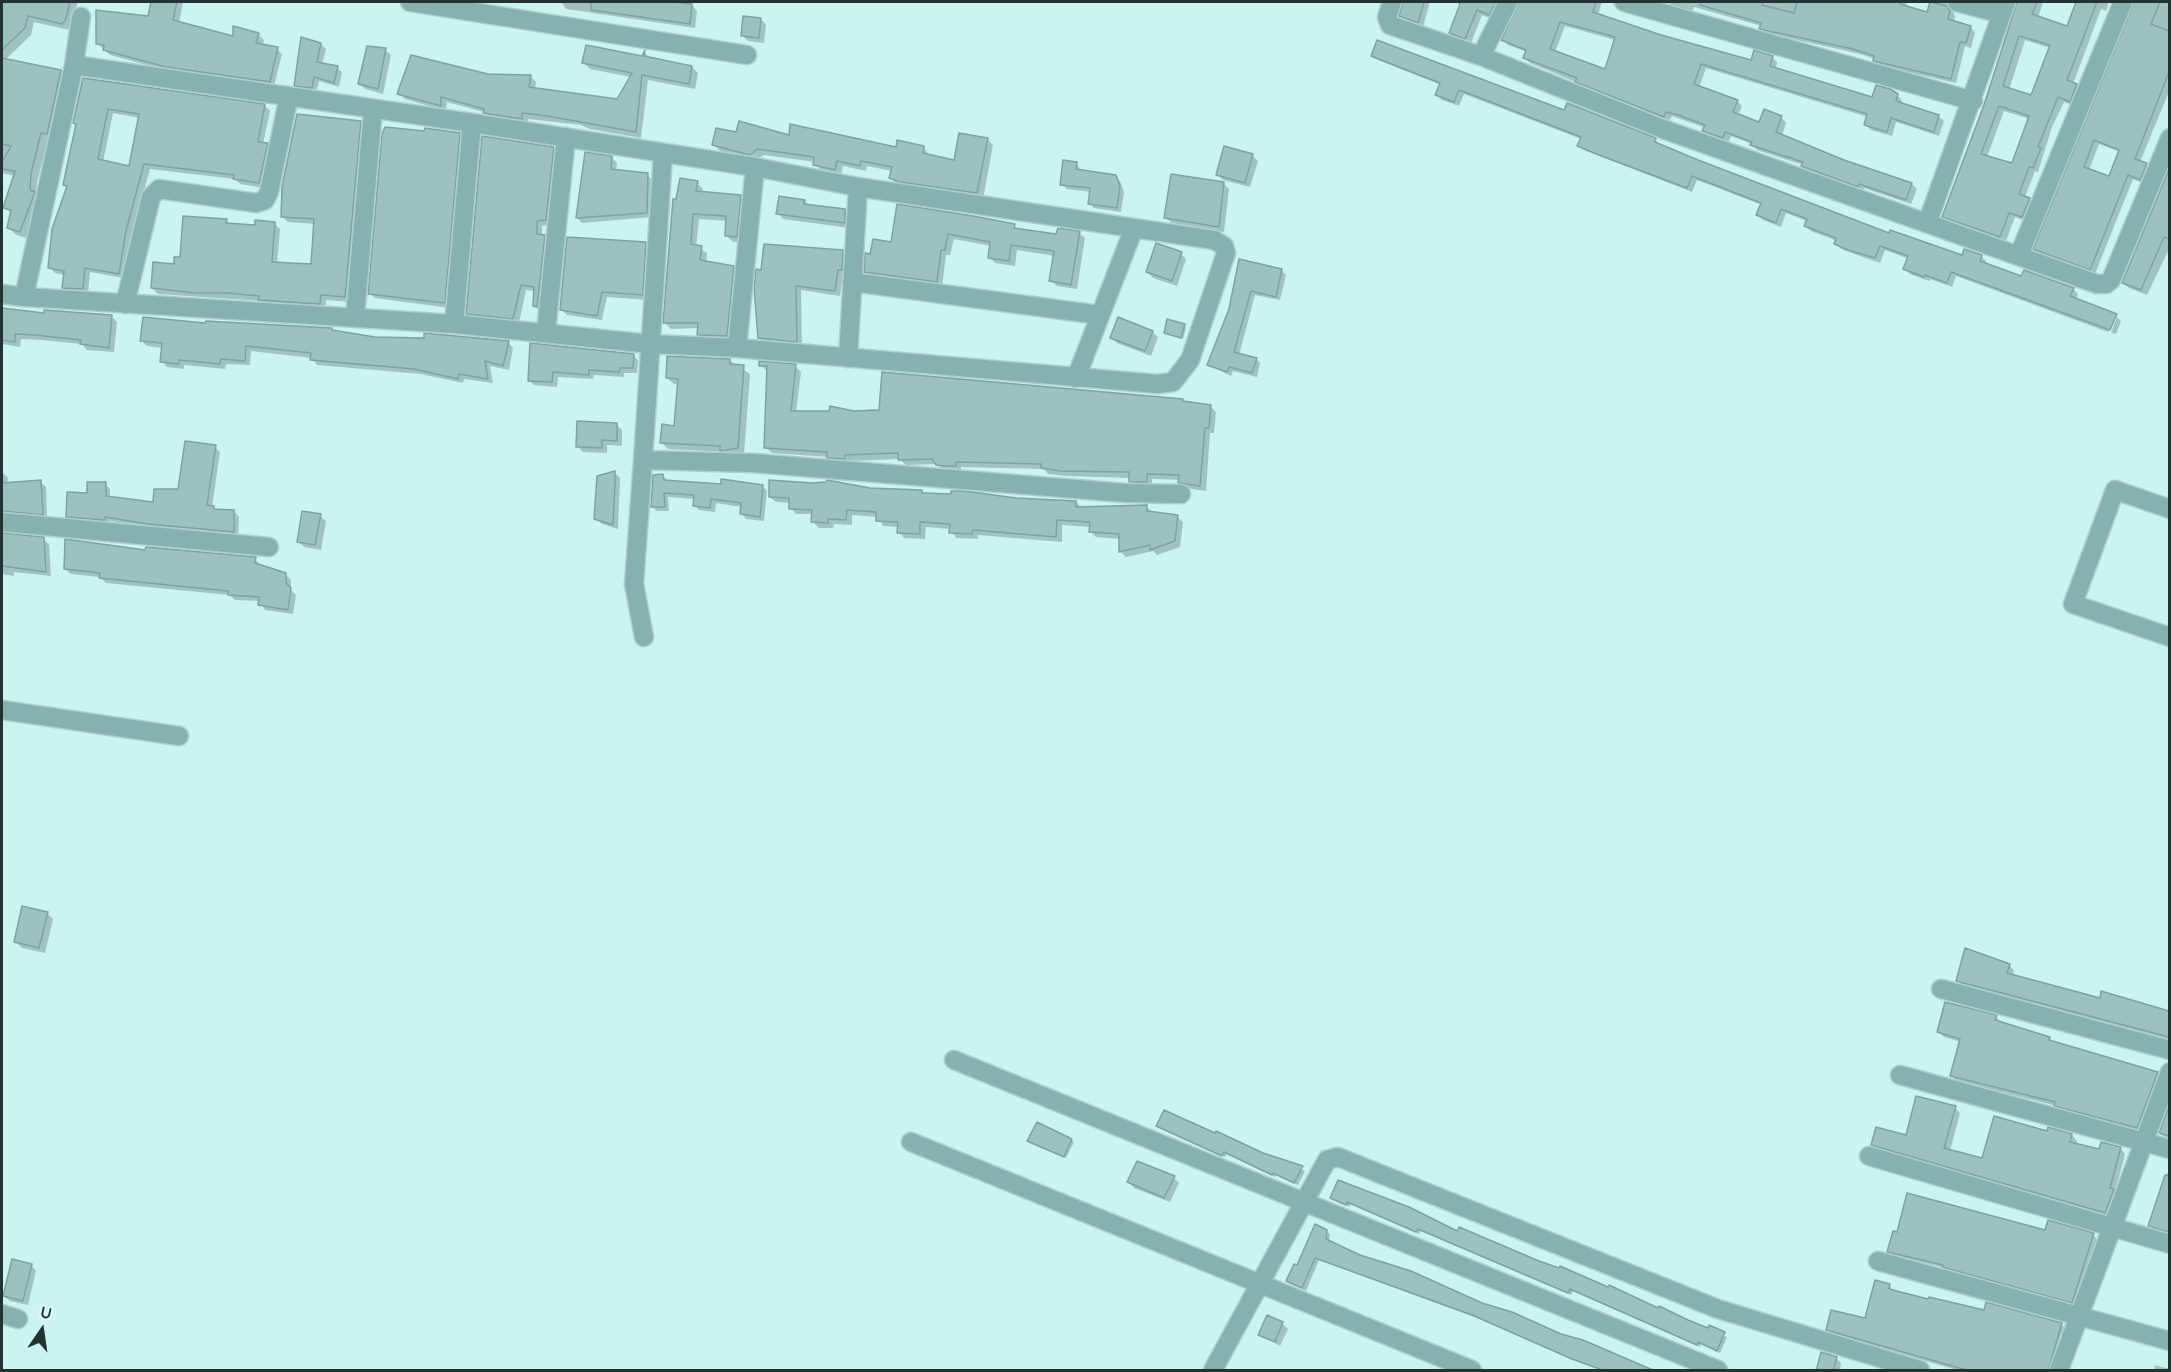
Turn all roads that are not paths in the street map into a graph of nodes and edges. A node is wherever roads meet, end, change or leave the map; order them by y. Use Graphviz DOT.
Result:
graph roads {
  1 [pos="410,2"];
  2 [pos="1392,2"];
  3 [pos="1508,2"];
  4 [pos="1624,2"];
  5 [pos="1957,2"];
  6 [pos="2123,2"];
  7 [pos="2004,8"];
  8 [pos="81,17"];
  9 [pos="747,55"];
  10 [pos="1481,57"];
  11 [pos="74,65"];
  12 [pos="289,96"];
  13 [pos="1973,101"];
  14 [pos="373,109"];
  15 [pos="472,123"];
  16 [pos="566,137"];
  17 [pos="2169,138"];
  18 [pos="663,154"];
  19 [pos="755,167"];
  20 [pos="858,187"];
  21 [pos="1928,221"];
  22 [pos="1134,228"];
  23 [pos="2019,255"];
  24 [pos="852,282"];
  25 [pos="2,294"];
  26 [pos="24,297"];
  27 [pos="125,304"];
  28 [pos="1100,315"];
  29 [pos="355,317"];
  30 [pos="454,324"];
  31 [pos="546,332"];
  32 [pos="650,344"];
  33 [pos="737,348"];
  34 [pos="848,358"];
  35 [pos="1076,378"];
  36 [pos="643,460"];
  37 [pos="1181,494"];
  38 [pos="2169,509"];
  39 [pos="2,522"];
  40 [pos="268,547"];
  41 [pos="644,637"];
  42 [pos="2169,637"];
  43 [pos="2,710"];
  44 [pos="179,736"];
  45 [pos="1941,989"];
  46 [pos="2169,1050"];
  47 [pos="954,1060"];
  48 [pos="2169,1072"];
  49 [pos="1900,1075"];
  50 [pos="911,1142"];
  51 [pos="2142,1142"];
  52 [pos="2169,1149"];
  53 [pos="1869,1156"];
  54 [pos="1305,1203"];
  55 [pos="2111,1228"];
  56 [pos="2169,1244"];
  57 [pos="1878,1261"];
  58 [pos="1262,1285"];
  59 [pos="2079,1316"];
  60 [pos="2169,1341"];
  61 [pos="1214,1371"];
  62 [pos="1472,1371"];
  63 [pos="1718,1371"];
  64 [pos="1920,1371"];
  65 [pos="2059,1371"];
  1 -- 9 [label="street"];
  2 -- 10 [label="street"];
  3 -- 10 [label="street"];
  4 -- 13 [label="street"];
  5 -- 7 [label="street"];
  6 -- 23 [label="street"];
  7 -- 13 [label="street"];
  8 -- 11 [label="street"];
  10 -- 21 [label="street"];
  11 -- 12 [label="street"];
  11 -- 26 [label="street"];
  12 -- 14 [label="street"];
  12 -- 27 [label="street"];
  13 -- 21 [label="street"];
  14 -- 15 [label="street"];
  14 -- 29 [label="street"];
  15 -- 16 [label="street"];
  15 -- 30 [label="street"];
  16 -- 18 [label="street"];
  16 -- 31 [label="street"];
  17 -- 23 [label="street"];
  18 -- 19 [label="street"];
  18 -- 32 [label="street"];
  19 -- 20 [label="street"];
  19 -- 33 [label="street"];
  20 -- 22 [label="street"];
  20 -- 24 [label="street"];
  21 -- 23 [label="street"];
  22 -- 28 [label="street"];
  22 -- 35 [label="street"];
  24 -- 28 [label="street"];
  24 -- 34 [label="street"];
  25 -- 26 [label="street"];
  26 -- 27 [label="street"];
  27 -- 29 [label="street"];
  28 -- 35 [label="street"];
  29 -- 30 [label="street"];
  30 -- 31 [label="street"];
  31 -- 32 [label="street"];
  32 -- 33 [label="street"];
  32 -- 36 [label="street"];
  33 -- 34 [label="street"];
  34 -- 35 [label="street"];
  36 -- 37 [label="street"];
  36 -- 41 [label="street"];
  38 -- 42 [label="street"];
  39 -- 40 [label="street"];
  43 -- 44 [label="street"];
  45 -- 46 [label="street"];
  47 -- 54 [label="street"];
  48 -- 51 [label="street"];
  49 -- 51 [label="street"];
  50 -- 58 [label="street"];
  51 -- 52 [label="street"];
  51 -- 55 [label="street"];
  53 -- 55 [label="street"];
  54 -- 58 [label="street"];
  54 -- 63 [label="street"];
  54 -- 64 [label="street"];
  55 -- 56 [label="street"];
  55 -- 59 [label="street"];
  57 -- 59 [label="street"];
  58 -- 61 [label="street"];
  58 -- 62 [label="street"];
  59 -- 60 [label="street"];
  59 -- 65 [label="street"];
}
